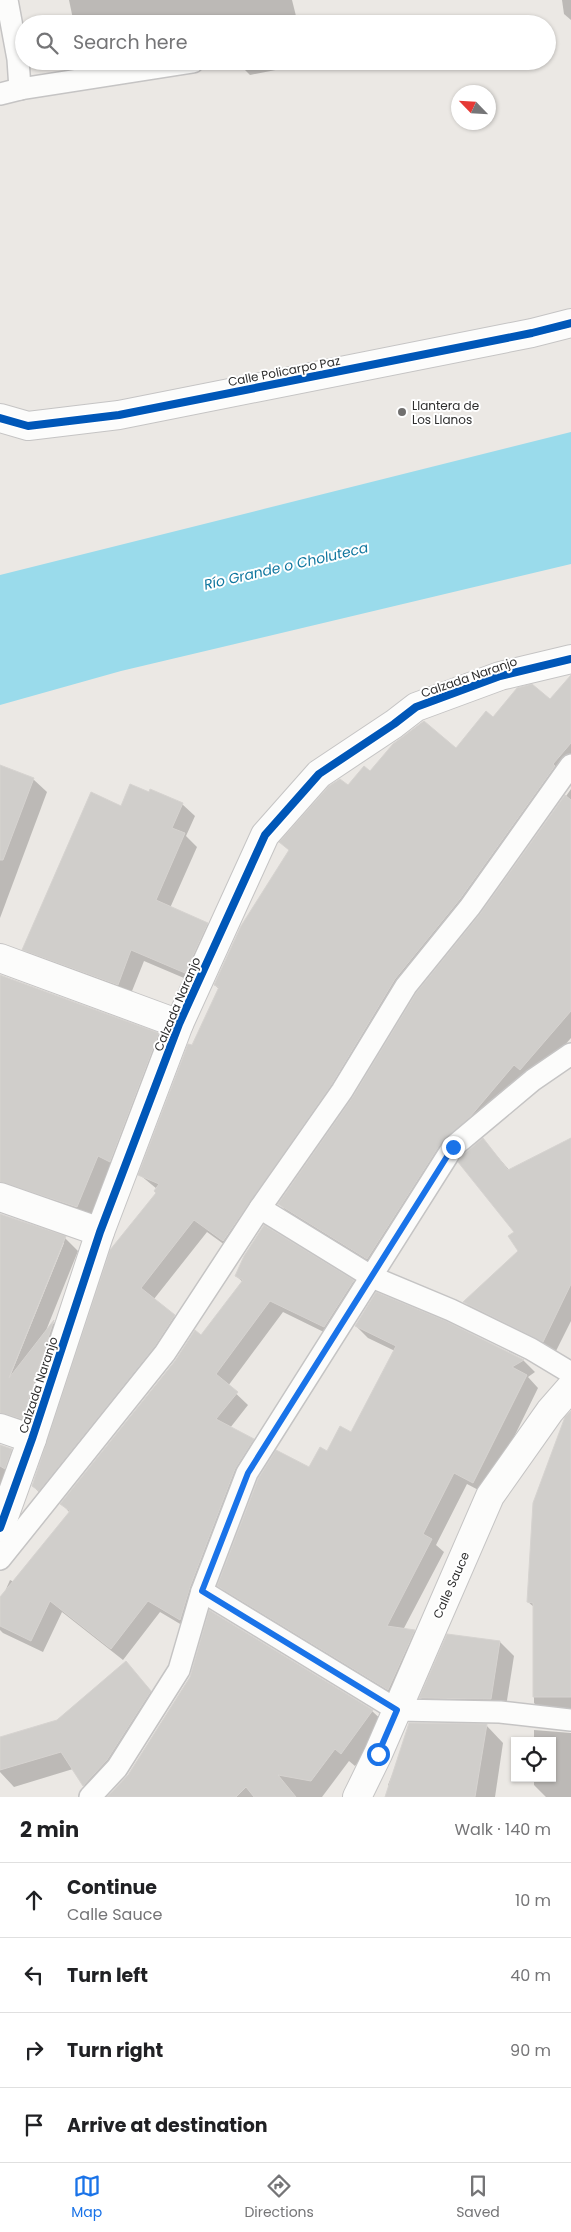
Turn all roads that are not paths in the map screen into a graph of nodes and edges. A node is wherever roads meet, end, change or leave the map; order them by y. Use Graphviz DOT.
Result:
graph roads {
  1 [pos="7,0"];
  2 [pos="15,43"];
  3 [pos="19,70"];
  4 [pos="142,70"];
  5 [pos="20,89"];
  6 [pos="0,94"];
  7 [pos="571,324"];
  8 [pos="0,418"];
  9 [pos="571,659"];
  10 [pos="571,765"];
  11 [pos="0,958"];
  12 [pos="180,1024"];
  13 [pos="571,1054"];
  14 [pos="0,1197"];
  15 [pos="260,1208"];
  16 [pos="100,1232"];
  17 [pos="372,1277"];
  18 [pos="571,1373"];
  19 [pos="571,1387"];
  20 [pos="0,1428"];
  21 [pos="32,1439"];
  22 [pos="0,1528"];
  23 [pos="0,1559"];
  24 [pos="202,1591"];
  25 [pos="397,1710"];
  26 [pos="571,1720"];
  27 [pos="90,1797"];
  28 [pos="357,1797"];
  1 -- 2 [label="lane"];
  3 -- 5 [label="lane"];
  4 -- 5 [label="lane"];
  5 -- 6 [label="lane"];
  7 -- 8 [label="street, Calle Policarpo Paz"];
  9 -- 12 [label="street, Calzada Naranjo"];
  10 -- 15 [label="lane"];
  11 -- 12 [label="street"];
  12 -- 16 [label="street, Calzada Naranjo"];
  13 -- 17 [label="lane"];
  14 -- 16 [label="street"];
  15 -- 17 [label="lane"];
  15 -- 23 [label="lane"];
  16 -- 21 [label="street, Calzada Naranjo"];
  17 -- 18 [label="lane"];
  17 -- 24 [label="lane"];
  19 -- 25 [label="street, Calle Sauce"];
  20 -- 21 [label="street"];
  21 -- 22 [label="street, Calzada Naranjo"];
  24 -- 25 [label="lane"];
  24 -- 27 [label="lane"];
  25 -- 26 [label="lane"];
  25 -- 28 [label="street, Calle Sauce"];
}
